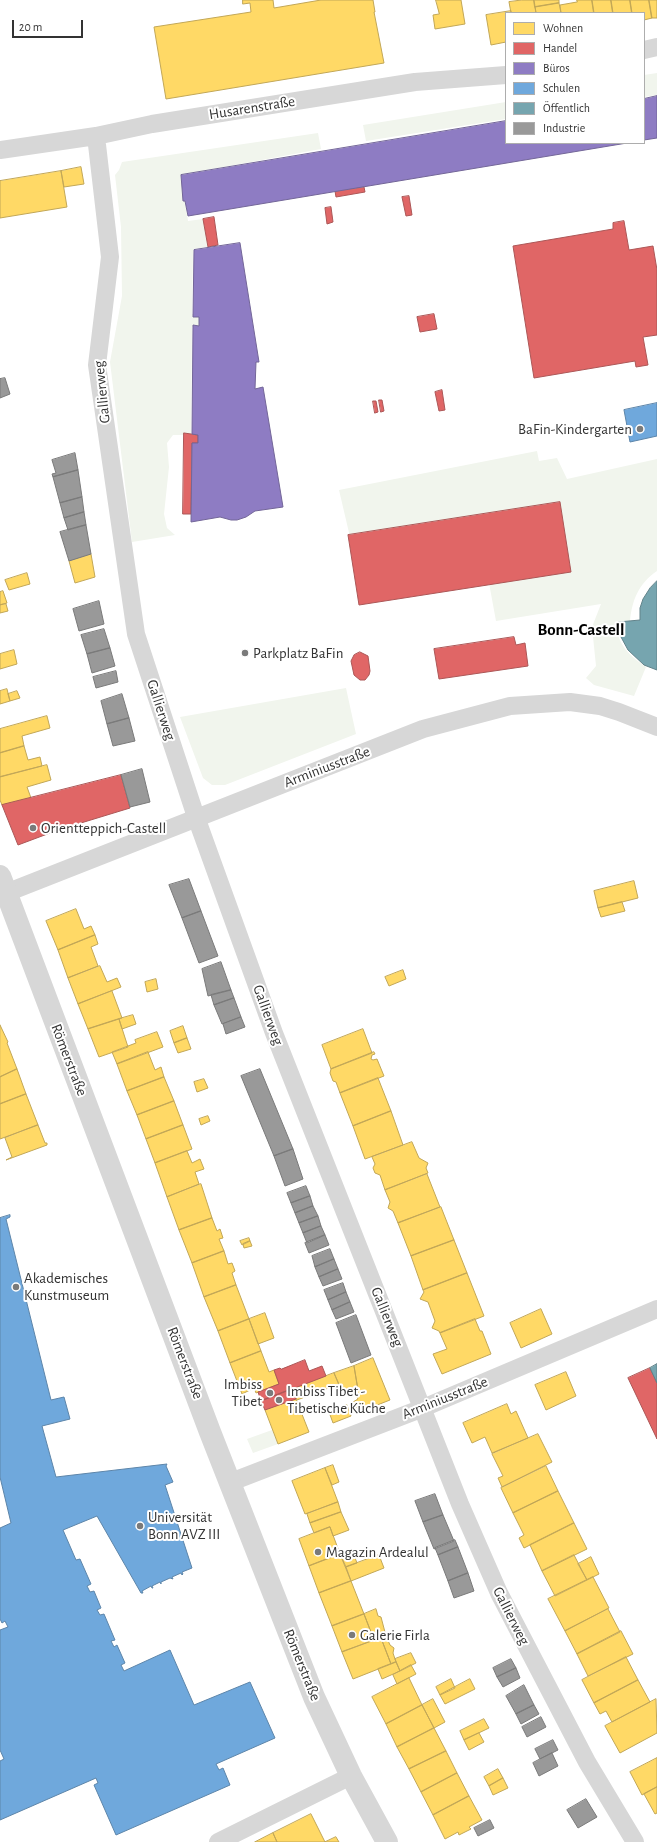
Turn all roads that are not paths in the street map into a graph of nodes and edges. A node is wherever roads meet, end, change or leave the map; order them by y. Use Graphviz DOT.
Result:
graph roads {
  1 [pos="657,48"];
  2 [pos="645,50"];
  3 [pos="505,75"];
  4 [pos="96,136"];
  5 [pos="0,150"];
  6 [pos="657,727"];
  7 [pos="196,817"];
  8 [pos="3,884"];
  9 [pos="657,1309"];
  10 [pos="423,1408"];
  11 [pos="231,1482"];
  12 [pos="351,1776"];
  13 [pos="218,1842"];
  14 [pos="387,1842"];
  15 [pos="635,1842"];
  1 -- 2 [label="street"];
  3 -- 4 [label="street, Husarenstraße"];
  4 -- 5 [label="street, Husarenstraße"];
  4 -- 7 [label="street, Gallierweg"];
  6 -- 7 [label="street, Arminiusstraße"];
  7 -- 8 [label="street, Arminiusstraße"];
  7 -- 10 [label="street, Gallierweg"];
  8 -- 11 [label="street, Römerstraße"];
  9 -- 10 [label="street, Arminiusstraße"];
  10 -- 11 [label="street, Arminiusstraße"];
  10 -- 15 [label="street, Gallierweg"];
  11 -- 12 [label="street, Römerstraße"];
  12 -- 13 [label="street"];
  12 -- 14 [label="street, Römerstraße"];
}
